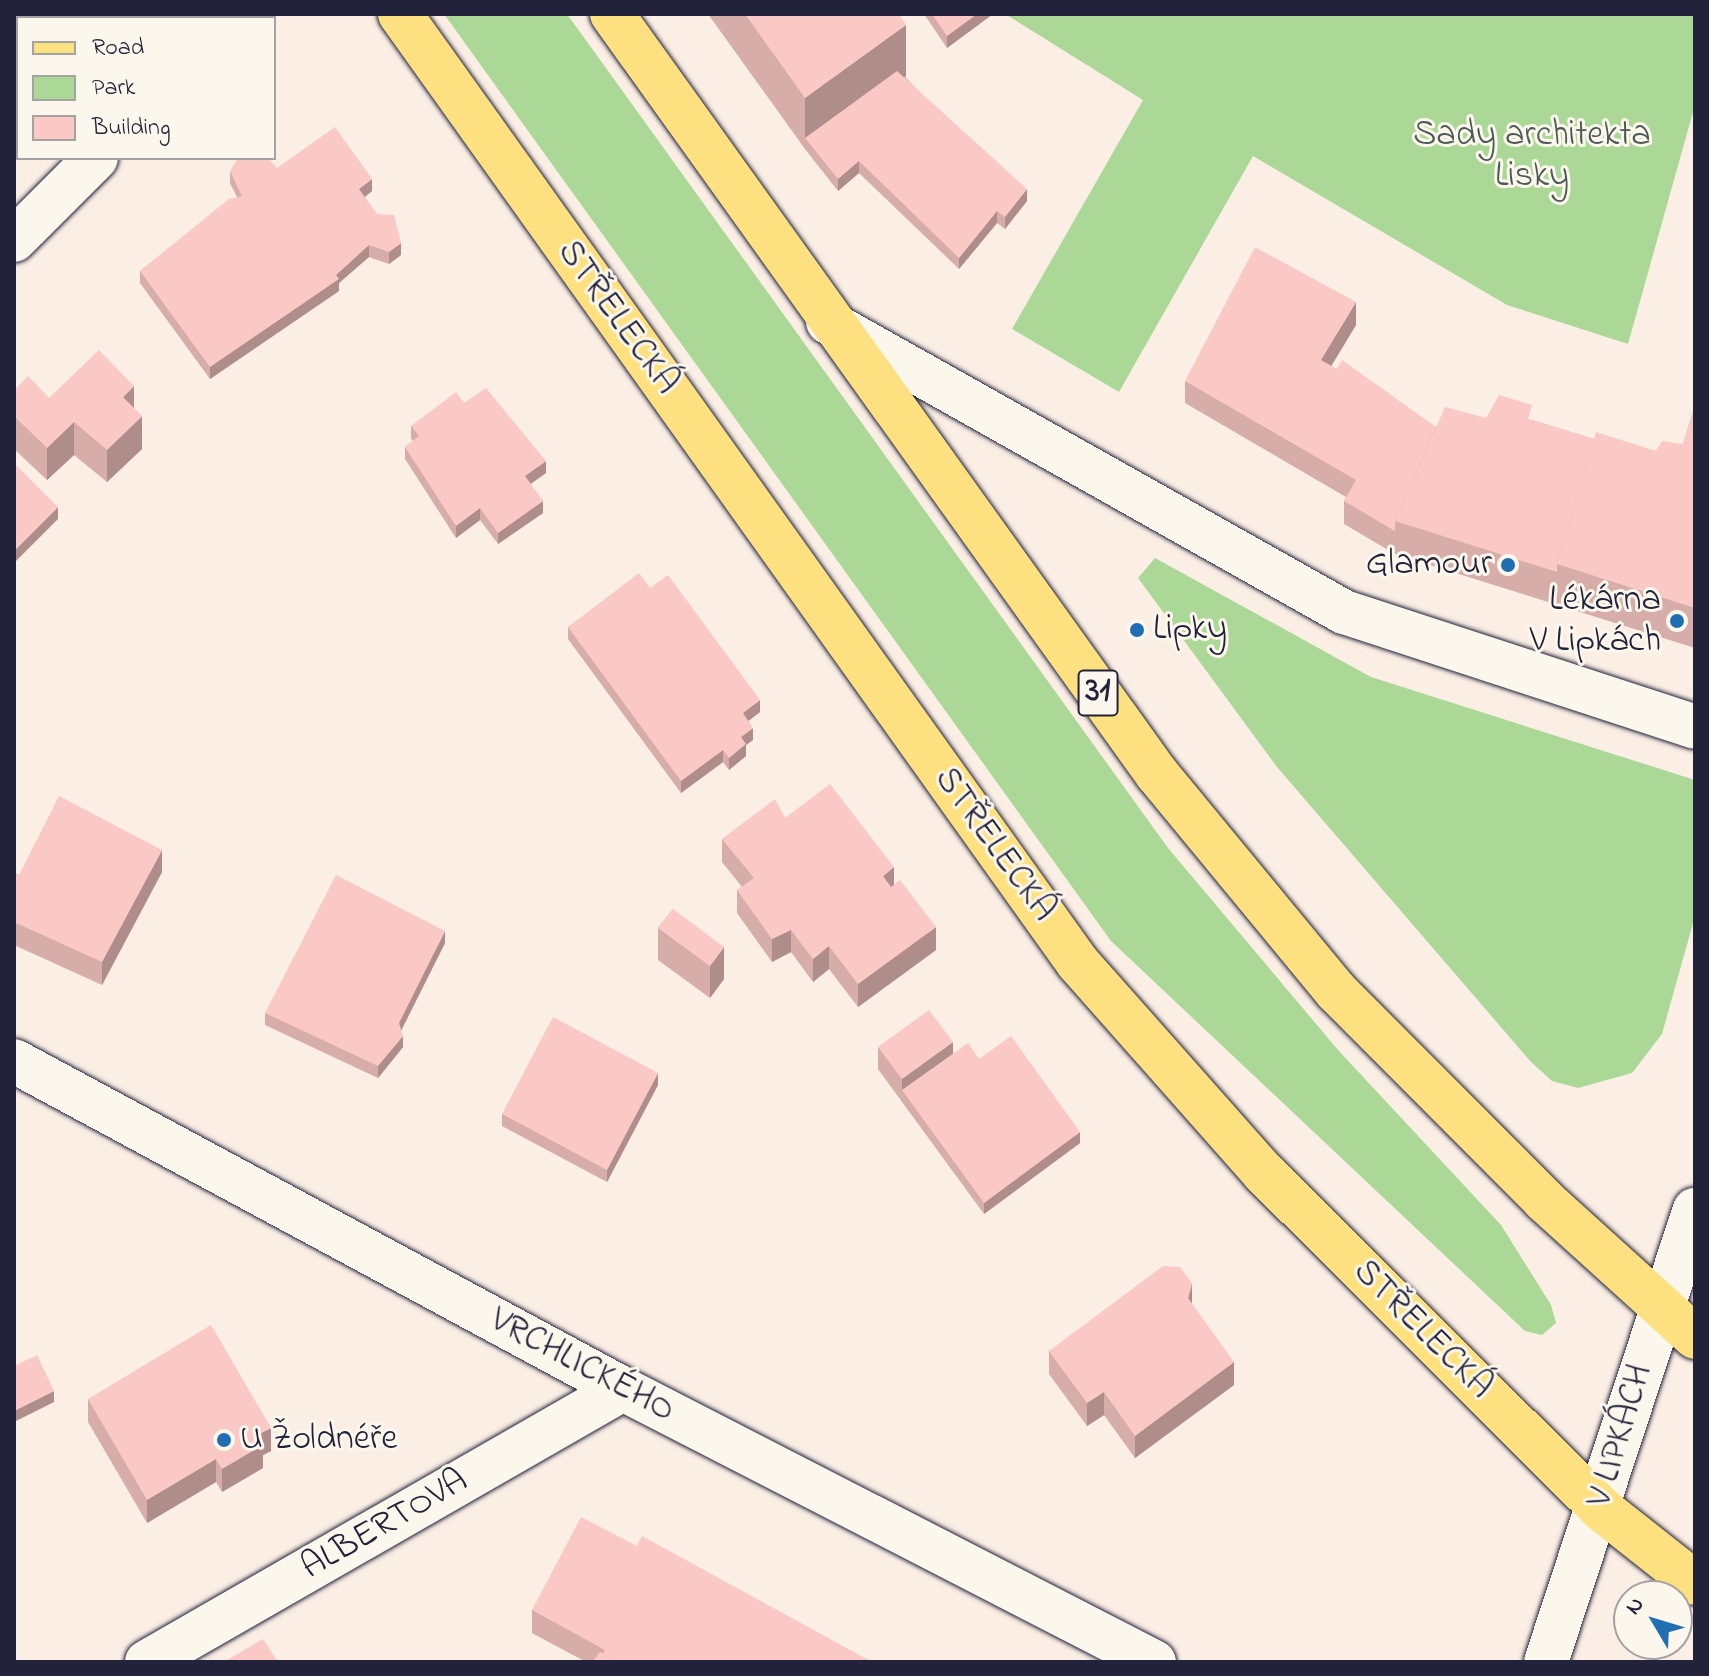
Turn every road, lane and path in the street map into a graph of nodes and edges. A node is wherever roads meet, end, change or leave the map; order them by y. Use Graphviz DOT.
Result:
graph roads {
  1 [pos="400,14"];
  2 [pos="612,14"];
  3 [pos="94,160"];
  4 [pos="14,240"];
  5 [pos="828,322"];
  6 [pos="1695,727"];
  7 [pos="14,1061"];
  8 [pos="1695,1210"];
  9 [pos="1659,1309"];
  10 [pos="1695,1337"];
  11 [pos="623,1389"];
  12 [pos="1600,1508"];
  13 [pos="1695,1583"];
  14 [pos="1147,1661"];
  15 [pos="147,1662"];
  16 [pos="1546,1662"];
  1 -- 12 [label="main road, STŘELECKÁ"];
  2 -- 5 [label="main road, 31"];
  3 -- 4 [label="street"];
  5 -- 6 [label="street"];
  5 -- 9 [label="main road, 31"];
  7 -- 11 [label="street, VRCHLICKÉHO"];
  8 -- 9 [label="street, V LIPKÁCH"];
  9 -- 10 [label="main road, 31"];
  9 -- 12 [label="street, V LIPKÁCH"];
  11 -- 14 [label="street, VRCHLICKÉHO"];
  11 -- 15 [label="street, ALBERTOVA"];
  12 -- 13 [label="main road, STŘELECKÁ"];
  12 -- 16 [label="street, V LIPKÁCH"];
}
